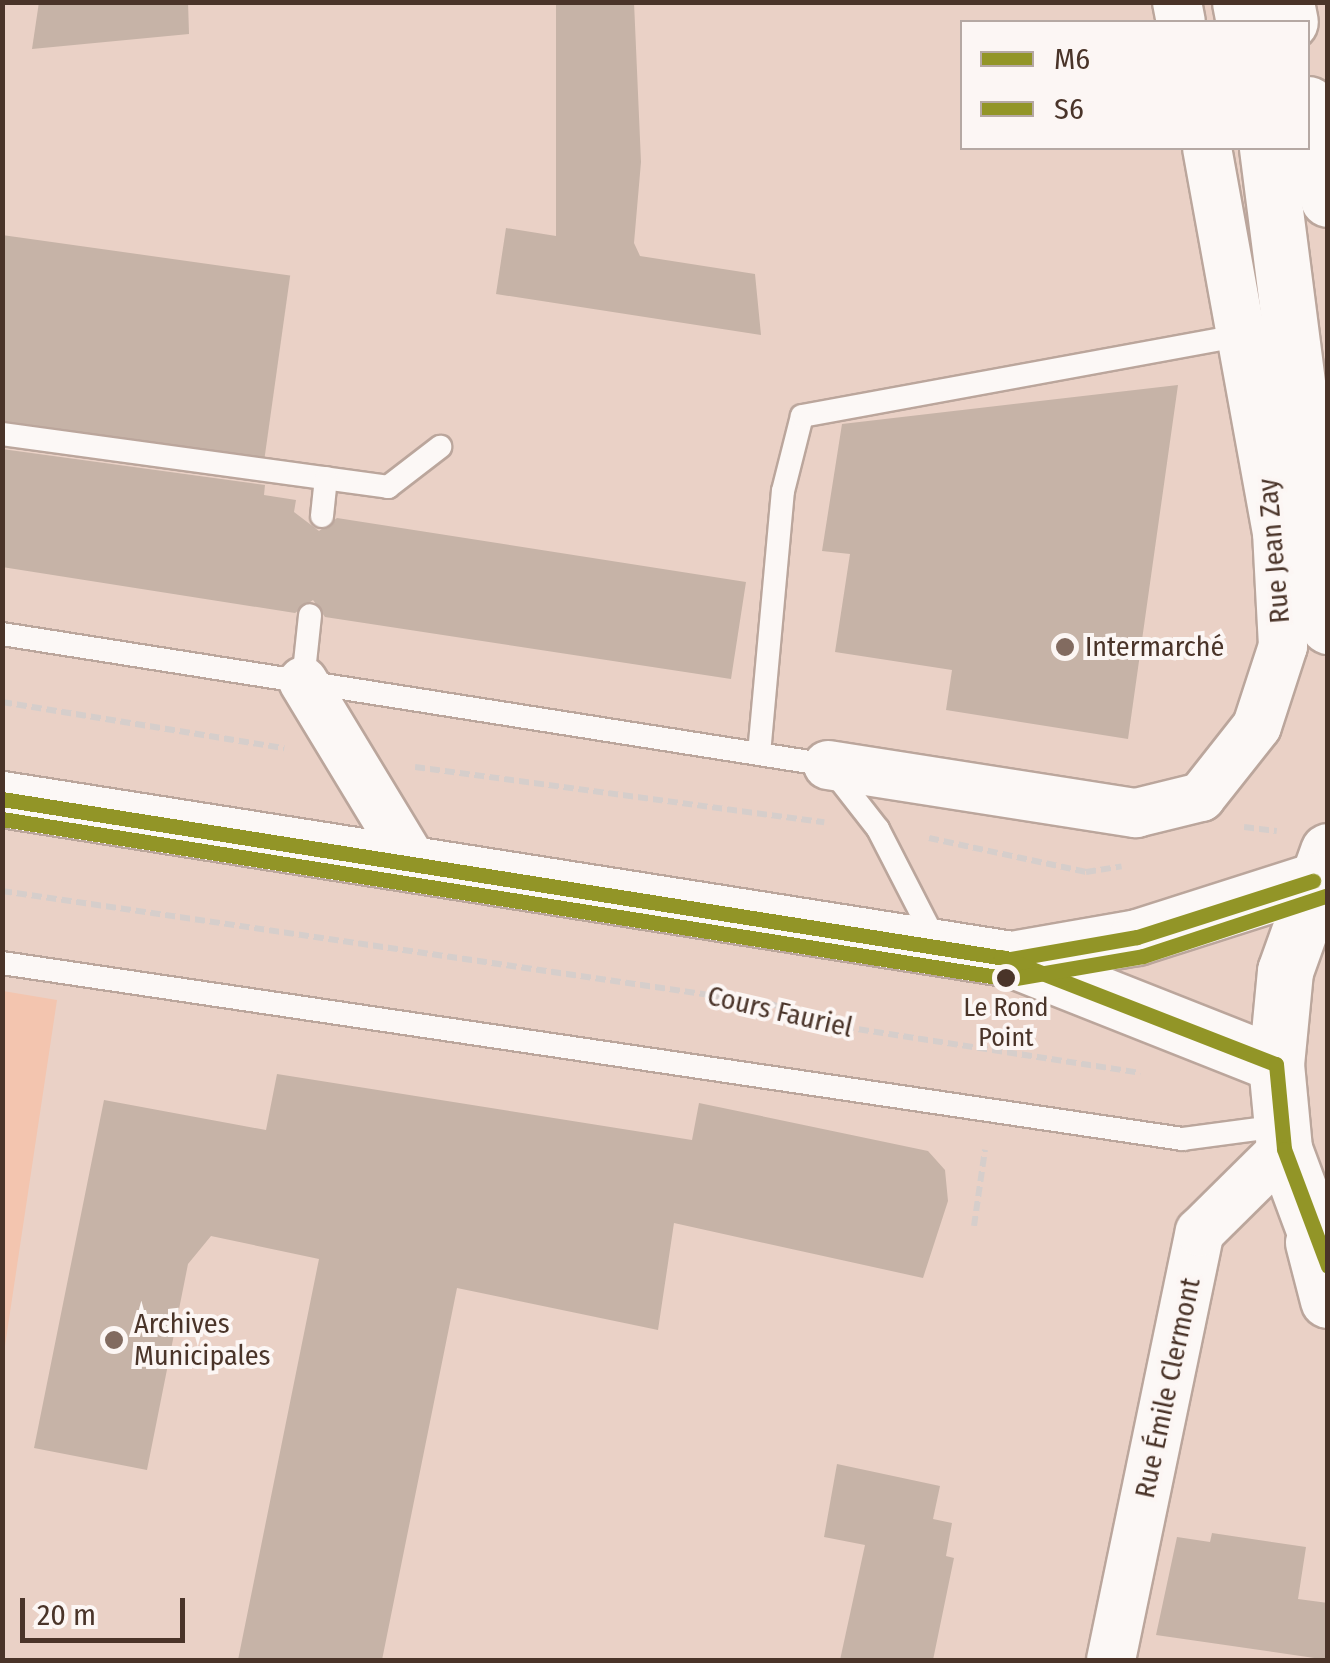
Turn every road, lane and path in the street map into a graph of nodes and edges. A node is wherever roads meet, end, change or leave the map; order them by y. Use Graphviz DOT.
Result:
graph roads {
  1 [pos="1310,114"];
  2 [pos="1207,150"];
  3 [pos="1267,150"];
  4 [pos="1328,199"];
  5 [pos="1245,335"];
  6 [pos="2,434"];
  7 [pos="440,447"];
  8 [pos="326,478"];
  9 [pos="322,516"];
  10 [pos="310,615"];
  11 [pos="1328,626"];
  12 [pos="2,634"];
  13 [pos="303,681"];
  14 [pos="2,702"];
  15 [pos="759,754"];
  16 [pos="348,758"];
  17 [pos="828,765"];
  18 [pos="2,800"];
  19 [pos="878,830"];
  20 [pos="414,864"];
  21 [pos="1136,864"];
  22 [pos="1320,866"];
  23 [pos="2,891"];
  24 [pos="938,945"];
  25 [pos="1010,959"];
  26 [pos="2,963"];
  27 [pos="1276,1064"];
  28 [pos="1161,1072"];
  29 [pos="1283,1138"];
  30 [pos="986,1144"];
  31 [pos="974,1226"];
  32 [pos="1320,1255"];
  33 [pos="1328,1300"];
  34 [pos="1111,1660"];
  1 -- 4 [label="main road"];
  2 -- 5 [label="street, Rue Jean Zay"];
  3 -- 11 [label="main road"];
  5 -- 15 [label="lane"];
  5 -- 17 [label="street, Rue Jean Zay"];
  6 -- 8 [label="lane"];
  7 -- 8 [label="lane"];
  8 -- 9 [label="lane"];
  10 -- 13 [label="lane"];
  12 -- 13 [label="lane"];
  13 -- 15 [label="lane"];
  13 -- 16 [label="street"];
  14 -- 16 [label="path"];
  15 -- 17 [label="lane"];
  16 -- 19 [label="path"];
  16 -- 20 [label="street"];
  17 -- 19 [label="lane"];
  18 -- 20 [label="main road"];
  19 -- 21 [label="path"];
  19 -- 24 [label="lane"];
  20 -- 24 [label="main road"];
  22 -- 25 [label="main road"];
  22 -- 27 [label="main road"];
  23 -- 28 [label="path, Cours Fauriel"];
  24 -- 25 [label="main road"];
  25 -- 27 [label="main road"];
  26 -- 29 [label="lane"];
  27 -- 29 [label="main road"];
  29 -- 32 [label="main road"];
  29 -- 34 [label="street, Rue Émile Clermont"];
  30 -- 31 [label="path"];
  32 -- 33 [label="main road"];
}
